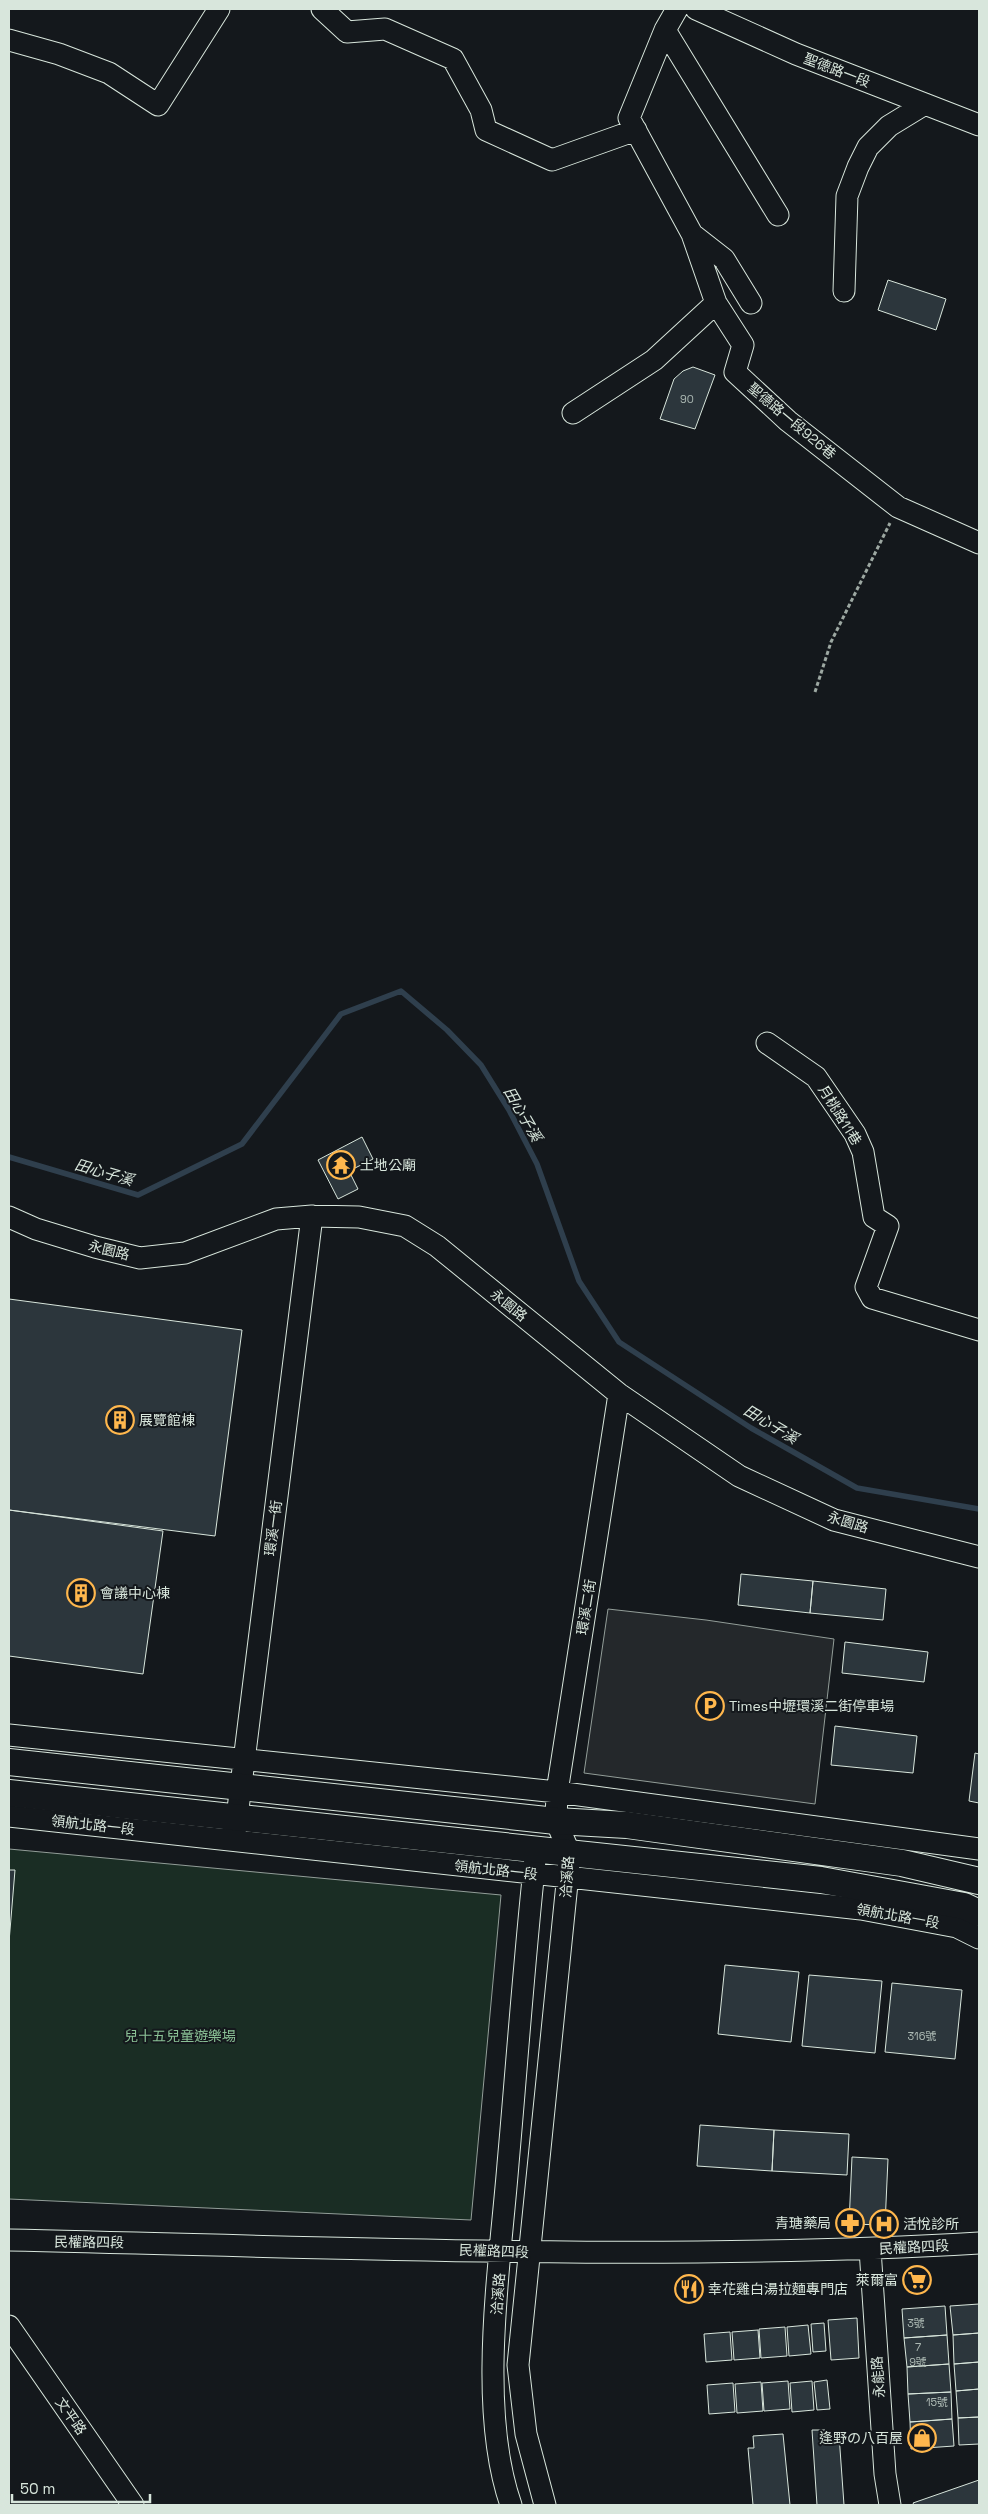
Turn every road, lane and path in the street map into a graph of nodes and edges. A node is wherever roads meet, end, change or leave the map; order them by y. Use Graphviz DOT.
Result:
graph roads {
  1 [pos="219,9"];
  2 [pos="322,9"];
  3 [pos="677,9"];
  4 [pos="696,9"];
  5 [pos="665,30"];
  6 [pos="9,40"];
  7 [pos="925,104"];
  8 [pos="979,125"];
  9 [pos="636,130"];
  10 [pos="778,216"];
  11 [pos="692,234"];
  12 [pos="844,291"];
  13 [pos="716,303"];
  14 [pos="751,303"];
  15 [pos="573,413"];
  16 [pos="898,507"];
  17 [pos="979,543"];
  18 [pos="815,692"];
  19 [pos="767,1043"];
  20 [pos="312,1216"];
  21 [pos="9,1217"];
  22 [pos="979,1330"];
  23 [pos="619,1394"];
  24 [pos="979,1557"];
  25 [pos="9,1735"];
  26 [pos="244,1761"];
  27 [pos="9,1762"];
  28 [pos="240,1788"];
  29 [pos="557,1792"];
  30 [pos="9,1793"];
  31 [pos="9,1816"];
  32 [pos="556,1821"];
  33 [pos="236,1830"];
  34 [pos="979,1849"];
  35 [pos="535,1862"];
  36 [pos="569,1866"];
  37 [pos="979,1881"];
  38 [pos="979,1913"];
  39 [pos="979,1938"];
  40 [pos="9,2240"];
  41 [pos="979,2243"];
  42 [pos="870,2249"];
  43 [pos="501,2250"];
  44 [pos="530,2252"];
  45 [pos="9,2326"];
  46 [pos="133,2505"];
  47 [pos="511,2505"];
  48 [pos="545,2505"];
  49 [pos="890,2505"];
  1 -- 6 [label="street"];
  2 -- 9 [label="street"];
  3 -- 5 [label="street, 聖德路一段926巷"];
  4 -- 7 [label="street, 聖德路一段"];
  5 -- 9 [label="street, 聖德路一段926巷"];
  5 -- 10 [label="street"];
  7 -- 8 [label="street, 聖德路一段"];
  7 -- 12 [label="street"];
  9 -- 11 [label="street, 聖德路一段926巷"];
  11 -- 13 [label="street, 聖德路一段926巷"];
  11 -- 14 [label="street, 聖德路一段926巷"];
  13 -- 15 [label="street"];
  13 -- 16 [label="street, 聖德路一段926巷"];
  16 -- 17 [label="street, 聖德路一段926巷"];
  16 -- 18 [label="path"];
  19 -- 22 [label="street, 月桃路11巷"];
  20 -- 21 [label="street, 永園路"];
  20 -- 23 [label="street, 永園路"];
  20 -- 26 [label="street, 環溪一街"];
  23 -- 24 [label="street, 永園路"];
  23 -- 29 [label="street, 環溪二街"];
  25 -- 26 [label="street"];
  26 -- 28 [label="street, 環溪一街"];
  26 -- 29 [label="street"];
  27 -- 28 [label="main road"];
  28 -- 32 [label="main road"];
  28 -- 33 [label="street, 環溪一街"];
  29 -- 32 [label="street, 環溪二街"];
  29 -- 34 [label="street"];
  30 -- 33 [label="main road, 領航北路一段"];
  31 -- 33 [label="street, 領航北路一段"];
  32 -- 35 [label="street, 洽溪路"];
  32 -- 36 [label="street, 洽溪路"];
  32 -- 37 [label="main road"];
  33 -- 35 [label="main road, 領航北路一段"];
  35 -- 36 [label="main road, 領航北路一段"];
  35 -- 43 [label="street, 洽溪路"];
  36 -- 38 [label="main road, 領航北路一段"];
  36 -- 39 [label="street, 領航北路一段"];
  36 -- 44 [label="street, 洽溪路"];
  40 -- 43 [label="street, 民權路四段"];
  41 -- 42 [label="street, 民權路四段"];
  42 -- 44 [label="street, 民權路四段"];
  42 -- 49 [label="street, 永能路"];
  43 -- 44 [label="street, 民權路四段"];
  43 -- 47 [label="street, 洽溪路"];
  44 -- 48 [label="street, 洽溪路"];
  45 -- 46 [label="street, 文平路"];
}
